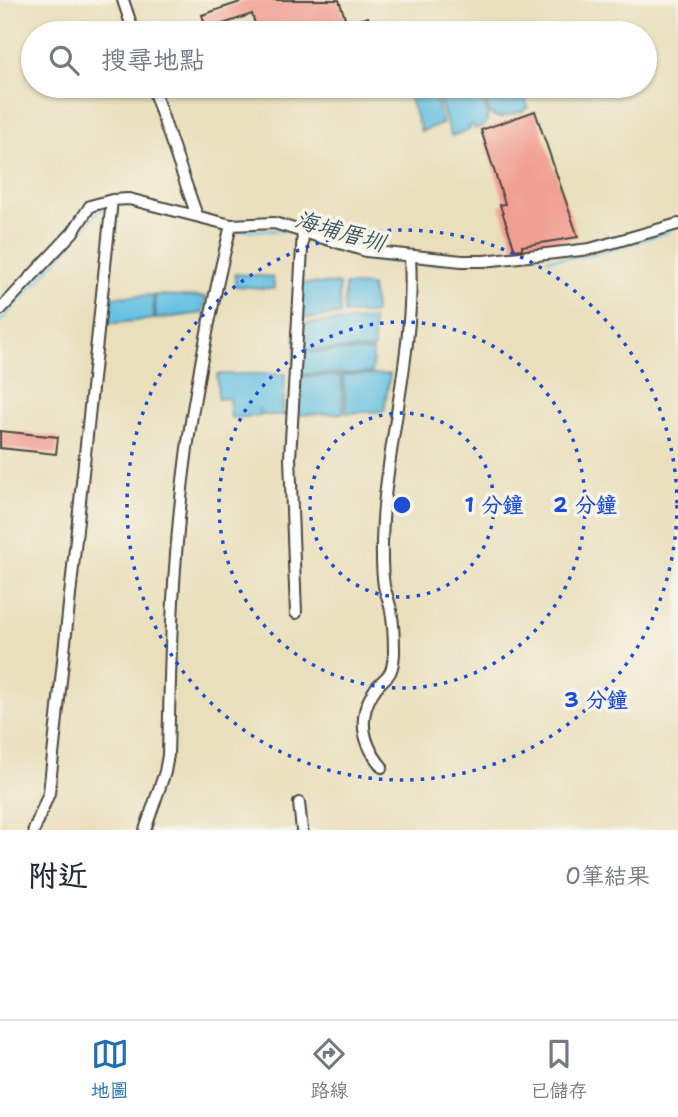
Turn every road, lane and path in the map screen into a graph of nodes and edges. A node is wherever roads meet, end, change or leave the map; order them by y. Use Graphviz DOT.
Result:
graph roads {
  1 [pos="123,0"];
  2 [pos="130,21"];
  3 [pos="156,98"];
  4 [pos="112,200"];
  5 [pos="197,216"];
  6 [pos="678,224"];
  7 [pos="230,230"];
  8 [pos="302,236"];
  9 [pos="410,257"];
  10 [pos="0,310"];
  11 [pos="296,613"];
  12 [pos="382,767"];
  13 [pos="299,803"];
  14 [pos="34,830"];
  15 [pos="145,830"];
  16 [pos="303,830"];
  1 -- 2 [label="street"];
  3 -- 5 [label="street"];
  4 -- 5 [label="street"];
  4 -- 10 [label="street"];
  4 -- 14 [label="street"];
  5 -- 7 [label="street"];
  6 -- 9 [label="street"];
  7 -- 8 [label="street"];
  7 -- 15 [label="street"];
  8 -- 9 [label="street"];
  8 -- 11 [label="street"];
  9 -- 12 [label="street"];
  13 -- 16 [label="street"];
}
